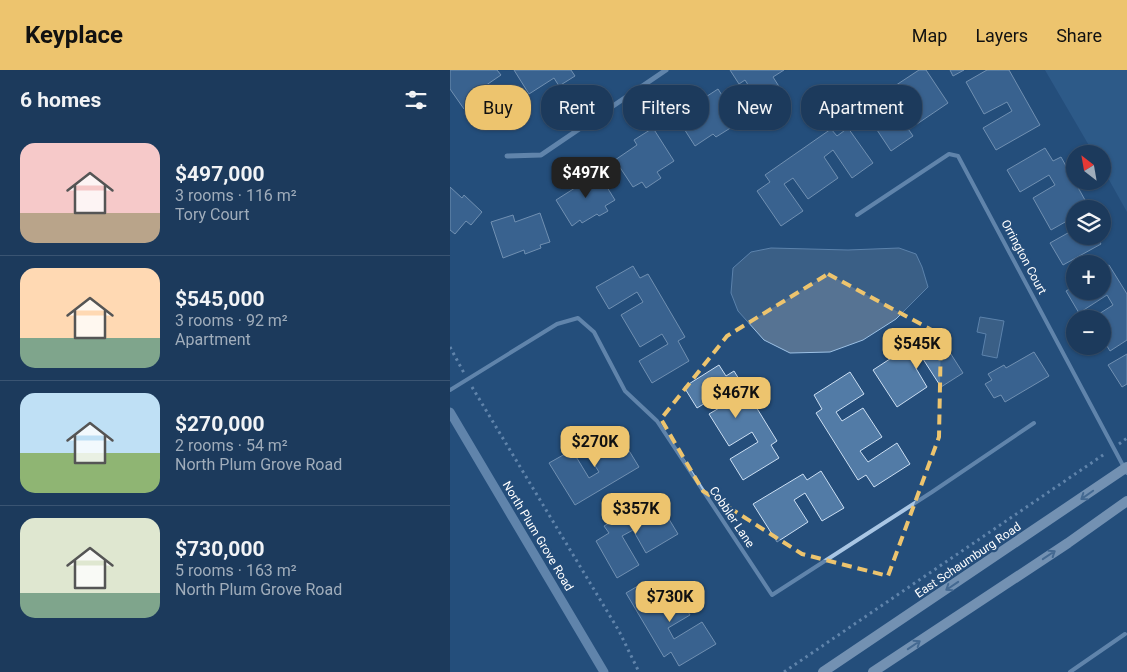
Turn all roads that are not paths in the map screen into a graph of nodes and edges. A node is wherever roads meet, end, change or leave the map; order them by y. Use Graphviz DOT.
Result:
graph roads {
  1 [pos="666,70"];
  2 [pos="508,156"];
  3 [pos="857,215"];
  4 [pos="450,390"];
  5 [pos="450,412"];
  6 [pos="1034,423"];
  7 [pos="1126,470"];
  8 [pos="1127,501"];
  9 [pos="1125,634"];
  10 [pos="604,672"];
  11 [pos="823,672"];
  12 [pos="873,672"];
  13 [pos="1070,672"];
  1 -- 2 [label="street"];
  3 -- 7 [label="lane, Orrington Court"];
  4 -- 6 [label="lane, Cobbler Lane"];
  5 -- 10 [label="street, North Plum Grove Road"];
  7 -- 11 [label="main road, East Schaumburg Road, one-way"];
  12 -- 8 [label="main road, one-way"];
  9 -- 13 [label="lane"];
}
